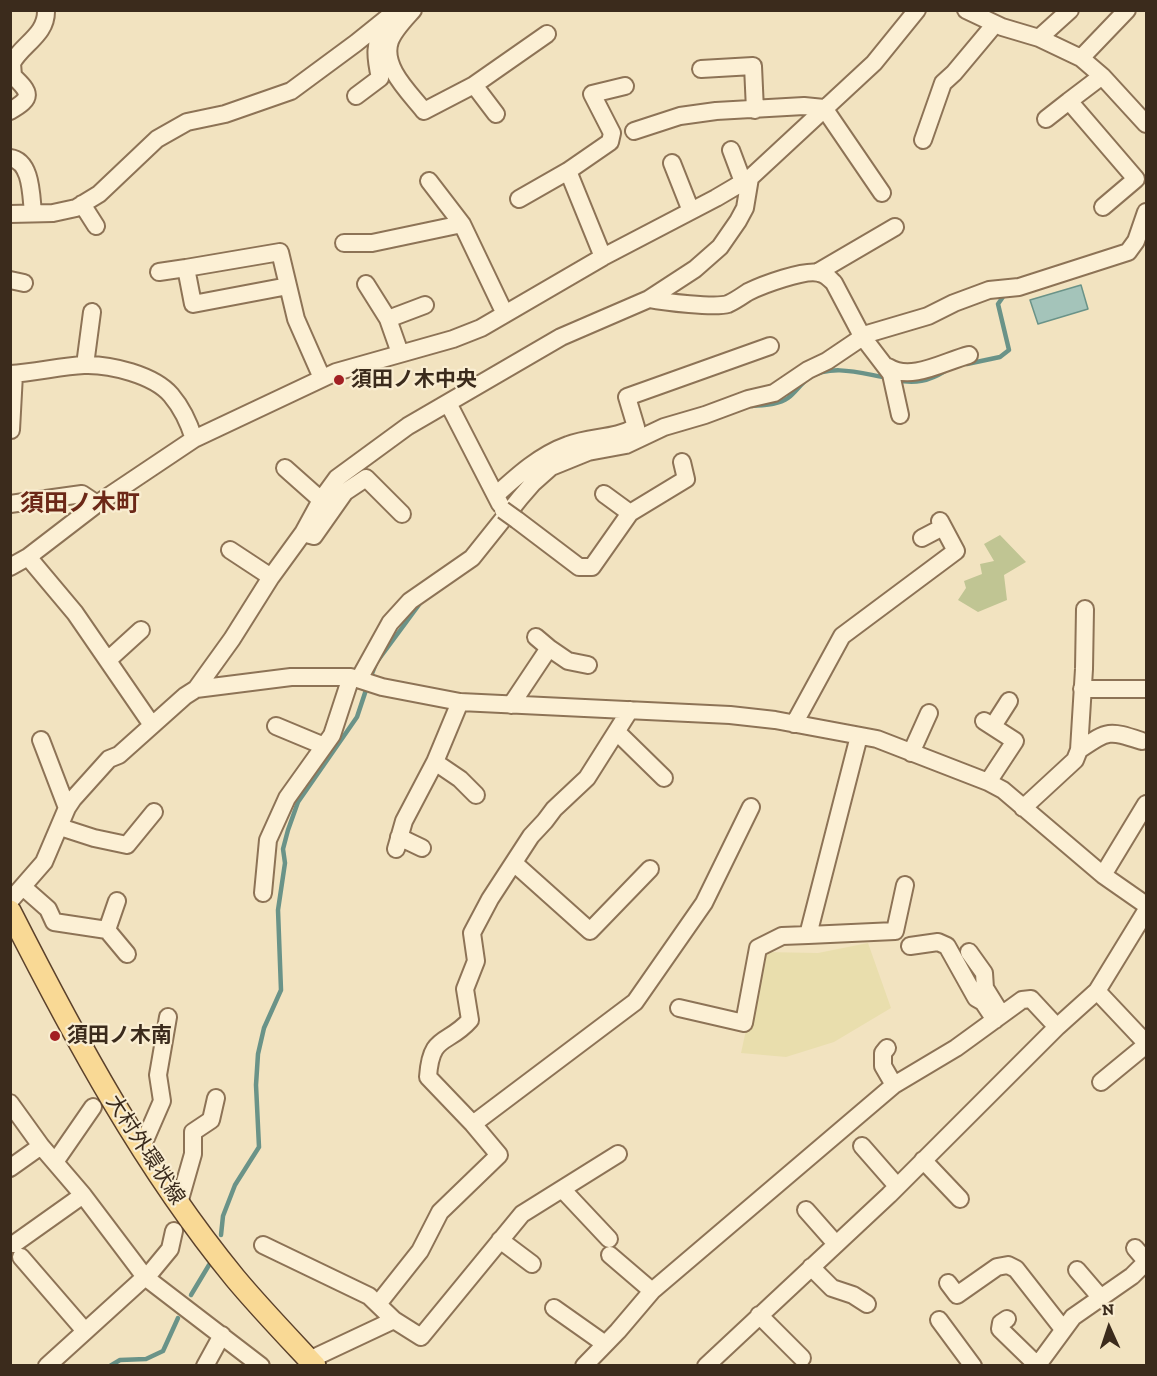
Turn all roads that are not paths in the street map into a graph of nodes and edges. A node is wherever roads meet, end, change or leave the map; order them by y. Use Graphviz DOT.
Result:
graph roads {
  1 [pos="46,10"];
  2 [pos="413,10"];
  3 [pos="916,10"];
  4 [pos="966,10"];
  5 [pos="1070,10"];
  6 [pos="1127,10"];
  7 [pos="392,15"];
  8 [pos="995,24"];
  9 [pos="547,34"];
  10 [pos="1039,38"];
  11 [pos="1081,58"];
  12 [pos="701,69"];
  13 [pos="1102,76"];
  14 [pos="474,85"];
  15 [pos="625,86"];
  16 [pos="356,96"];
  17 [pos="1069,101"];
  18 [pos="824,108"];
  19 [pos="755,110"];
  20 [pos="10,111"];
  21 [pos="496,114"];
  22 [pos="1046,119"];
  23 [pos="1146,124"];
  24 [pos="634,131"];
  25 [pos="923,140"];
  26 [pos="731,150"];
  27 [pos="10,158"];
  28 [pos="672,163"];
  29 [pos="568,171"];
  30 [pos="747,180"];
  31 [pos="429,181"];
  32 [pos="882,194"];
  33 [pos="519,199"];
  34 [pos="82,204"];
  35 [pos="1103,207"];
  36 [pos="691,211"];
  37 [pos="1146,212"];
  38 [pos="33,213"];
  39 [pos="10,214"];
  40 [pos="462,224"];
  41 [pos="96,226"];
  42 [pos="895,227"];
  43 [pos="344,243"];
  44 [pos="603,257"];
  45 [pos="186,268"];
  46 [pos="159,272"];
  47 [pos="818,272"];
  48 [pos="366,284"];
  49 [pos="288,286"];
  50 [pos="649,299"];
  51 [pos="425,305"];
  52 [pos="92,312"];
  53 [pos="505,314"];
  54 [pos="388,320"];
  55 [pos="862,336"];
  56 [pos="770,346"];
  57 [pos="400,353"];
  58 [pos="969,356"];
  59 [pos="85,365"];
  60 [pos="12,374"];
  61 [pos="891,376"];
  62 [pos="321,378"];
  63 [pos="448,403"];
  64 [pos="900,415"];
  65 [pos="11,430"];
  66 [pos="194,439"];
  67 [pos="682,462"];
  68 [pos="285,468"];
  69 [pos="604,494"];
  70 [pos="496,495"];
  71 [pos="321,500"];
  72 [pos="10,504"];
  73 [pos="97,504"];
  74 [pos="630,513"];
  75 [pos="402,514"];
  76 [pos="303,533"];
  77 [pos="922,538"];
  78 [pos="230,550"];
  79 [pos="28,557"];
  80 [pos="10,567"];
  81 [pos="271,577"];
  82 [pos="1085,609"];
  83 [pos="141,630"];
  84 [pos="108,660"];
  85 [pos="588,665"];
  86 [pos="358,679"];
  87 [pos="196,689"];
  88 [pos="1082,689"];
  89 [pos="1146,689"];
  90 [pos="1009,701"];
  91 [pos="460,702"];
  92 [pos="512,705"];
  93 [pos="630,710"];
  94 [pos="929,713"];
  95 [pos="794,723"];
  96 [pos="152,725"];
  97 [pos="276,726"];
  98 [pos="616,732"];
  99 [pos="859,736"];
  100 [pos="41,740"];
  101 [pos="1142,741"];
  102 [pos="324,746"];
  103 [pos="1079,750"];
  104 [pos="911,753"];
  105 [pos="435,762"];
  106 [pos="664,778"];
  107 [pos="988,782"];
  108 [pos="476,795"];
  109 [pos="1146,804"];
  110 [pos="751,807"];
  111 [pos="67,808"];
  112 [pos="1023,808"];
  113 [pos="154,812"];
  114 [pos="60,827"];
  115 [pos="422,848"];
  116 [pos="514,863"];
  117 [pos="650,868"];
  118 [pos="1103,875"];
  119 [pos="23,887"];
  120 [pos="263,893"];
  121 [pos="909,893"];
  122 [pos="10,901"];
  123 [pos="117,901"];
  124 [pos="1146,905"];
  125 [pos="10,911"];
  126 [pos="1146,911"];
  127 [pos="107,930"];
  128 [pos="808,935"];
  129 [pos="910,946"];
  130 [pos="969,952"];
  131 [pos="127,954"];
  132 [pos="1097,991"];
  133 [pos="679,1008"];
  134 [pos="168,1017"];
  135 [pos="999,1017"];
  136 [pos="1057,1027"];
  137 [pos="1146,1044"];
  138 [pos="887,1048"];
  139 [pos="1101,1082"];
  140 [pos="894,1085"];
  141 [pos="216,1098"];
  142 [pos="10,1103"];
  143 [pos="93,1107"];
  144 [pos="473,1124"];
  145 [pos="41,1146"];
  146 [pos="862,1146"];
  147 [pos="142,1147"];
  148 [pos="618,1154"];
  149 [pos="923,1160"];
  150 [pos="56,1162"];
  151 [pos="10,1168"];
  152 [pos="897,1186"];
  153 [pos="562,1189"];
  154 [pos="83,1195"];
  155 [pos="960,1199"];
  156 [pos="179,1203"];
  157 [pos="806,1210"];
  158 [pos="174,1231"];
  159 [pos="500,1240"];
  160 [pos="836,1244"];
  161 [pos="263,1245"];
  162 [pos="1136,1248"];
  163 [pos="1146,1262"];
  164 [pos="532,1264"];
  165 [pos="811,1267"];
  166 [pos="1077,1270"];
  167 [pos="146,1277"];
  168 [pos="652,1291"];
  169 [pos="951,1294"];
  170 [pos="1101,1298"];
  171 [pos="378,1304"];
  172 [pos="867,1304"];
  173 [pos="554,1308"];
  174 [pos="759,1315"];
  175 [pos="1007,1319"];
  176 [pos="394,1320"];
  177 [pos="939,1320"];
  178 [pos="1063,1329"];
  179 [pos="85,1330"];
  180 [pos="222,1335"];
  181 [pos="605,1344"];
  182 [pos="802,1358"];
  183 [pos="312,1363"];
  184 [pos="1044,1363"];
  185 [pos="47,1365"];
  186 [pos="205,1365"];
  187 [pos="261,1365"];
  188 [pos="584,1365"];
  189 [pos="706,1365"];
  190 [pos="973,1365"];
  1 -- 20 [label="street"];
  2 -- 14 [label="street"];
  3 -- 18 [label="street"];
  4 -- 8 [label="street"];
  5 -- 10 [label="street"];
  6 -- 11 [label="street"];
  7 -- 16 [label="street"];
  7 -- 34 [label="street"];
  8 -- 10 [label="street"];
  8 -- 25 [label="street"];
  9 -- 14 [label="street"];
  10 -- 11 [label="street"];
  11 -- 13 [label="street"];
  12 -- 19 [label="street"];
  13 -- 17 [label="street"];
  13 -- 23 [label="street"];
  14 -- 21 [label="street"];
  15 -- 29 [label="street"];
  17 -- 22 [label="street"];
  17 -- 35 [label="street"];
  18 -- 19 [label="street"];
  18 -- 30 [label="street"];
  18 -- 32 [label="street"];
  19 -- 24 [label="street"];
  26 -- 30 [label="street"];
  27 -- 38 [label="street"];
  28 -- 36 [label="street"];
  29 -- 33 [label="street"];
  29 -- 44 [label="street"];
  30 -- 36 [label="street"];
  30 -- 50 [label="street"];
  31 -- 40 [label="street"];
  34 -- 38 [label="street"];
  34 -- 41 [label="street"];
  36 -- 44 [label="street"];
  37 -- 55 [label="street"];
  38 -- 39 [label="street"];
  40 -- 43 [label="street"];
  40 -- 53 [label="street"];
  42 -- 47 [label="street"];
  44 -- 53 [label="street"];
  45 -- 46 [label="street"];
  45 -- 49 [label="street"];
  45 -- 49 [label="street"];
  47 -- 50 [label="street"];
  47 -- 55 [label="street"];
  48 -- 54 [label="street"];
  49 -- 62 [label="street"];
  50 -- 63 [label="street"];
  51 -- 54 [label="street"];
  52 -- 59 [label="street"];
  53 -- 57 [label="street"];
  54 -- 57 [label="street"];
  55 -- 61 [label="street"];
  55 -- 86 [label="street"];
  56 -- 70 [label="street"];
  57 -- 62 [label="street"];
  58 -- 61 [label="street"];
  59 -- 60 [label="street"];
  59 -- 66 [label="street"];
  60 -- 65 [label="street"];
  61 -- 64 [label="street"];
  62 -- 66 [label="street"];
  63 -- 70 [label="street"];
  63 -- 71 [label="street"];
  66 -- 73 [label="street"];
  67 -- 74 [label="street"];
  68 -- 71 [label="street"];
  69 -- 74 [label="street"];
  70 -- 74 [label="street, bridge"];
  71 -- 76 [label="street"];
  72 -- 73 [label="street"];
  73 -- 79 [label="street"];
  75 -- 76 [label="street"];
  76 -- 81 [label="street"];
  77 -- 95 [label="street"];
  78 -- 81 [label="street"];
  79 -- 80 [label="street"];
  79 -- 84 [label="street"];
  81 -- 87 [label="street"];
  82 -- 88 [label="street"];
  83 -- 84 [label="street"];
  84 -- 96 [label="street"];
  85 -- 92 [label="street"];
  86 -- 87 [label="street"];
  86 -- 91 [label="street"];
  86 -- 102 [label="street"];
  87 -- 96 [label="street"];
  88 -- 89 [label="street"];
  88 -- 103 [label="street"];
  90 -- 107 [label="street"];
  91 -- 92 [label="street"];
  91 -- 105 [label="street"];
  92 -- 93 [label="street"];
  93 -- 95 [label="street"];
  93 -- 98 [label="street"];
  94 -- 104 [label="street"];
  95 -- 99 [label="street"];
  96 -- 111 [label="street"];
  97 -- 102 [label="street"];
  98 -- 106 [label="street"];
  98 -- 116 [label="street"];
  99 -- 104 [label="street"];
  99 -- 128 [label="street"];
  100 -- 111 [label="street"];
  101 -- 103 [label="street"];
  102 -- 120 [label="street"];
  103 -- 112 [label="street"];
  104 -- 107 [label="street"];
  105 -- 108 [label="street"];
  105 -- 115 [label="street"];
  107 -- 112 [label="street"];
  109 -- 118 [label="street"];
  110 -- 144 [label="street"];
  111 -- 114 [label="street"];
  112 -- 118 [label="street"];
  113 -- 114 [label="street"];
  114 -- 119 [label="street"];
  116 -- 117 [label="street"];
  116 -- 144 [label="street"];
  118 -- 124 [label="street"];
  119 -- 122 [label="street"];
  119 -- 127 [label="street"];
  121 -- 128 [label="street"];
  123 -- 127 [label="street"];
  125 -- 147 [label="main road, 大村外環状線"];
  126 -- 132 [label="street"];
  127 -- 131 [label="street"];
  128 -- 133 [label="street"];
  129 -- 135 [label="street"];
  130 -- 135 [label="street"];
  132 -- 136 [label="street"];
  132 -- 137 [label="street"];
  134 -- 147 [label="street"];
  135 -- 136 [label="street"];
  135 -- 140 [label="street"];
  136 -- 149 [label="street"];
  137 -- 139 [label="street"];
  138 -- 140 [label="street"];
  140 -- 168 [label="street"];
  141 -- 156 [label="street"];
  142 -- 145 [label="street"];
  143 -- 150 [label="street"];
  144 -- 171 [label="street"];
  145 -- 150 [label="street"];
  145 -- 151 [label="street"];
  146 -- 152 [label="street"];
  147 -- 156 [label="main road, 大村外環状線"];
  148 -- 153 [label="street"];
  149 -- 152 [label="street"];
  149 -- 155 [label="street"];
  150 -- 154 [label="street"];
  152 -- 160 [label="street"];
  153 -- 159 [label="street"];
  153 -- 168 [label="street"];
  154 -- 167 [label="street"];
  154 -- 179 [label="street"];
  156 -- 183 [label="main road, 大村外環状線"];
  157 -- 160 [label="street"];
  158 -- 167 [label="street"];
  159 -- 164 [label="street"];
  159 -- 176 [label="street"];
  160 -- 165 [label="street"];
  161 -- 171 [label="street"];
  162 -- 163 [label="street"];
  163 -- 170 [label="street"];
  165 -- 172 [label="street"];
  165 -- 174 [label="street"];
  166 -- 170 [label="street"];
  167 -- 179 [label="street"];
  167 -- 180 [label="street"];
  168 -- 181 [label="street"];
  169 -- 178 [label="street"];
  170 -- 178 [label="street"];
  171 -- 176 [label="street"];
  173 -- 181 [label="street"];
  174 -- 182 [label="street"];
  174 -- 189 [label="street"];
  175 -- 184 [label="street"];
  176 -- 183 [label="street"];
  177 -- 190 [label="street"];
  178 -- 184 [label="street"];
  179 -- 185 [label="street"];
  180 -- 186 [label="street"];
  180 -- 187 [label="street"];
  181 -- 188 [label="street"];
}
